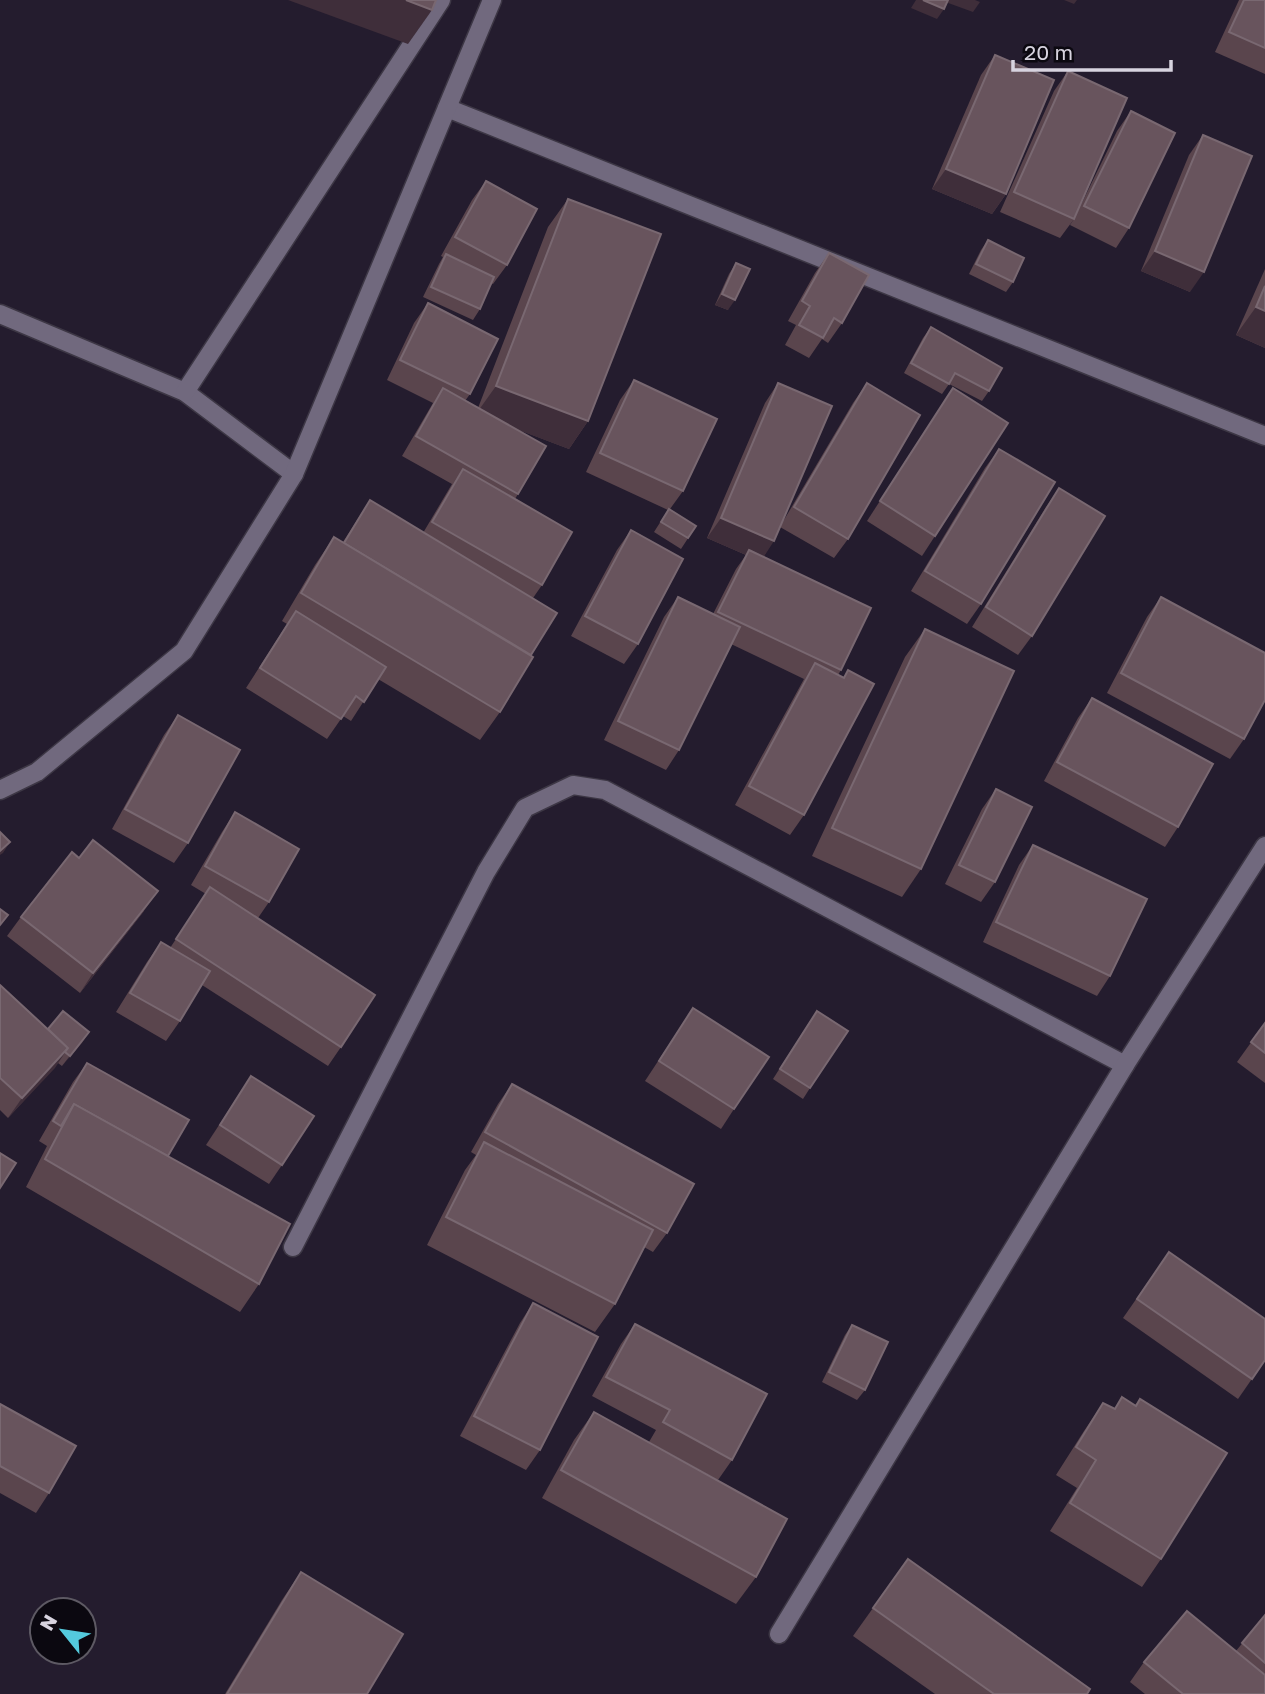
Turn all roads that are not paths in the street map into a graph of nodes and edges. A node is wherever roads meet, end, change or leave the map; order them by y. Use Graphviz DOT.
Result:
graph roads {
  1 [pos="441,0"];
  2 [pos="492,0"];
  3 [pos="447,108"];
  4 [pos="0,313"];
  5 [pos="185,391"];
  6 [pos="1265,436"];
  7 [pos="294,474"];
  8 [pos="0,790"];
  9 [pos="1265,846"];
  10 [pos="1125,1065"];
  11 [pos="293,1247"];
  12 [pos="779,1634"];
  1 -- 5 [label="street"];
  2 -- 3 [label="street"];
  3 -- 6 [label="street"];
  3 -- 7 [label="street"];
  4 -- 5 [label="street"];
  5 -- 7 [label="street"];
  7 -- 8 [label="street"];
  9 -- 10 [label="street"];
  10 -- 11 [label="street"];
  10 -- 12 [label="street"];
}
